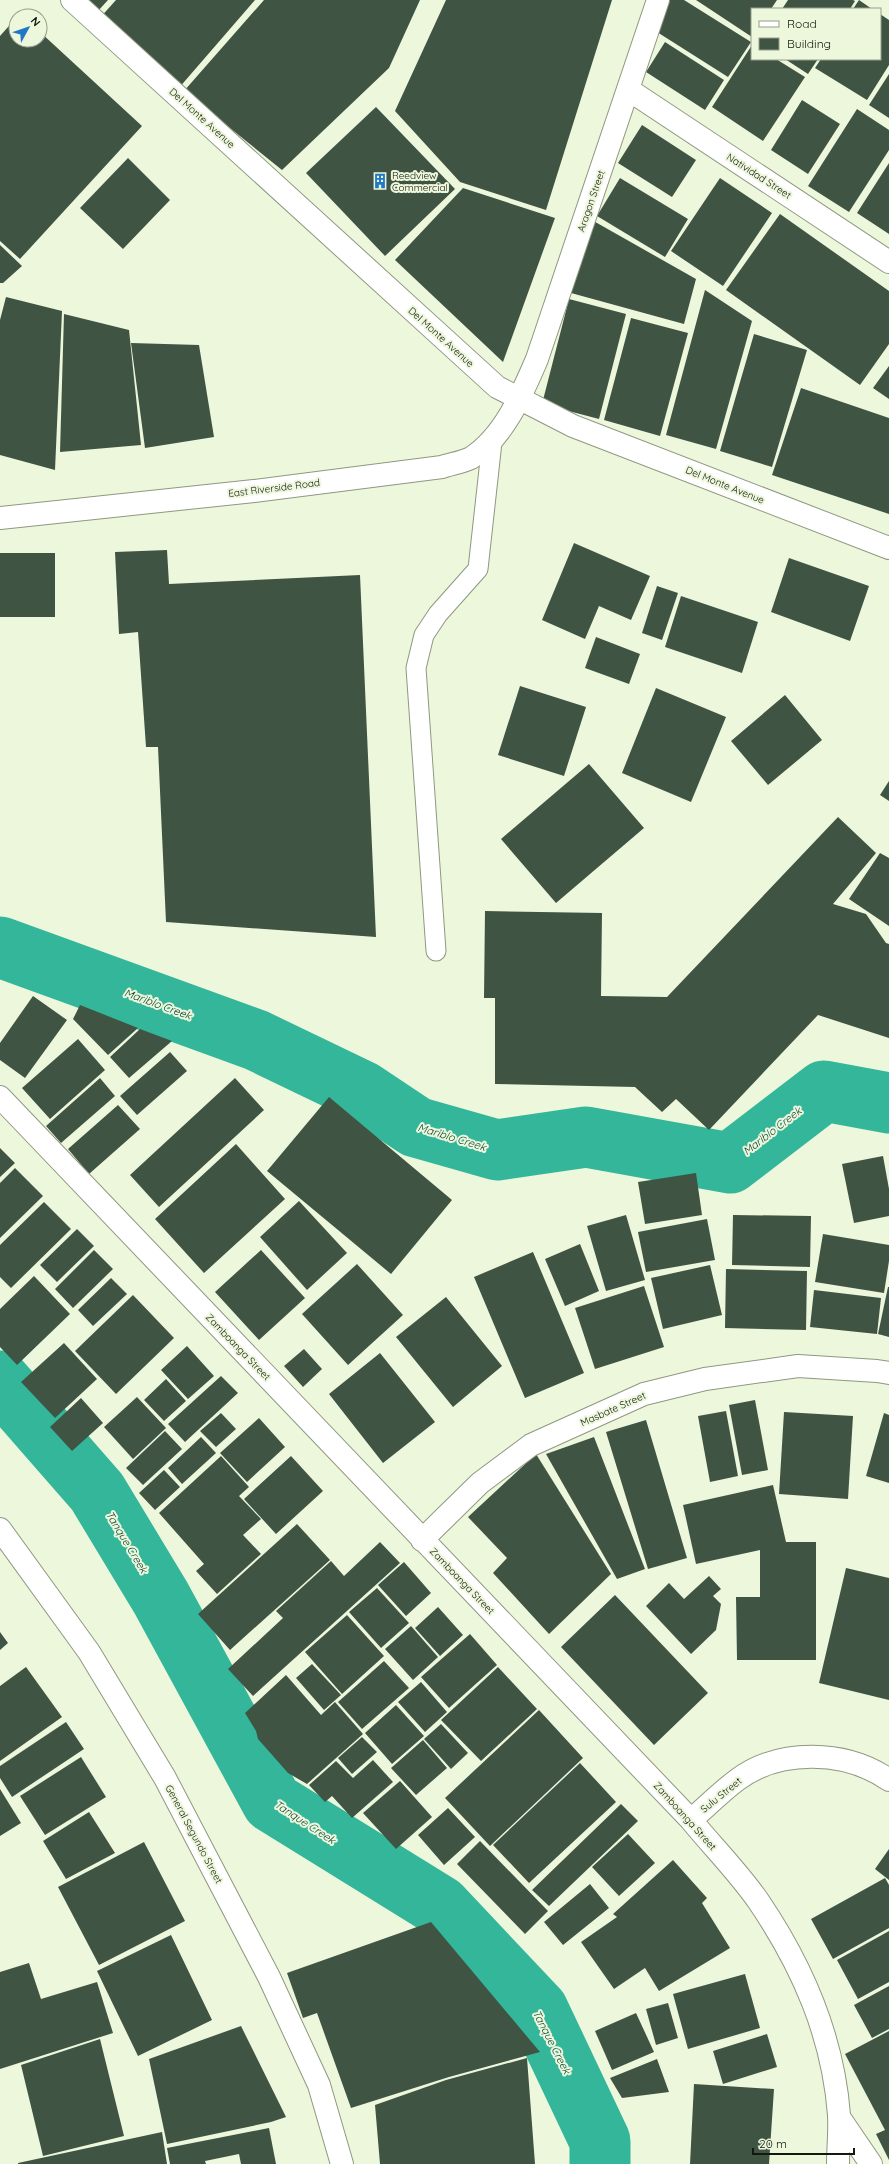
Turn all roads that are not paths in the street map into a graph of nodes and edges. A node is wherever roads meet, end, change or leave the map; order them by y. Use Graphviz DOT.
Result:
graph roads {
  1 [pos="72,0"];
  2 [pos="658,0"];
  3 [pos="629,90"];
  4 [pos="889,262"];
  5 [pos="519,400"];
  6 [pos="492,442"];
  7 [pos="0,518"];
  8 [pos="889,548"];
  9 [pos="436,951"];
  10 [pos="0,1097"];
  11 [pos="889,1373"];
  12 [pos="0,1529"];
  13 [pos="422,1540"];
  14 [pos="889,1780"];
  15 [pos="691,1820"];
  16 [pos="839,2116"];
  17 [pos="342,2164"];
  18 [pos="838,2164"];
  19 [pos="871,2164"];
  1 -- 5 [label="street, Del Monte Avenue"];
  2 -- 3 [label="street, Aragon Street"];
  3 -- 4 [label="street, Natividad Street"];
  3 -- 5 [label="street, Aragon Street"];
  5 -- 6 [label="street, East Riverside Road"];
  5 -- 8 [label="street, Del Monte Avenue"];
  6 -- 7 [label="street, East Riverside Road"];
  6 -- 9 [label="lane"];
  10 -- 13 [label="street, Zamboanga Street"];
  11 -- 13 [label="street, Masbate Street"];
  12 -- 17 [label="street, General Segundo Street"];
  13 -- 15 [label="street, Zamboanga Street"];
  14 -- 15 [label="street, Sulu Street"];
  15 -- 16 [label="street, Zamboanga Street"];
  16 -- 18 [label="street, Zamboanga Street"];
  16 -- 19 [label="street, Zamboanga Street"];
}
